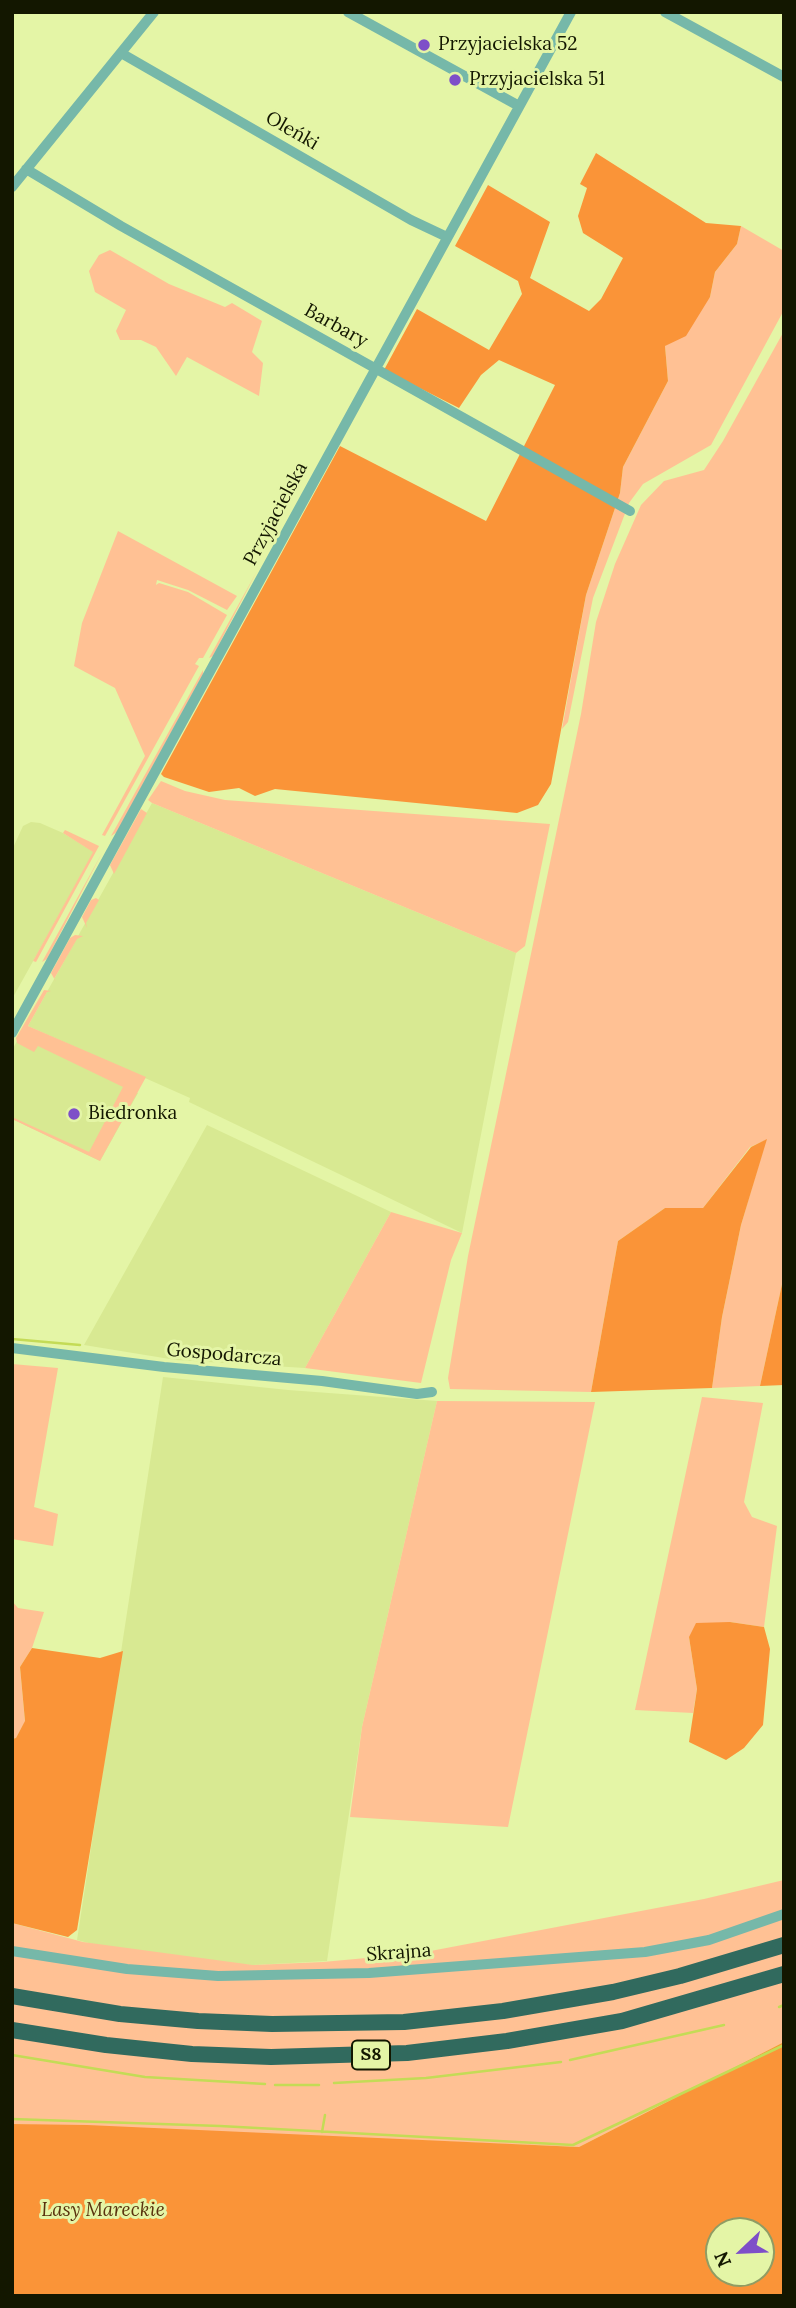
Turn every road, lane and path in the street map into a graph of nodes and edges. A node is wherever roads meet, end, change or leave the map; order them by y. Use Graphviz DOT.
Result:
graph roads {
  1 [pos="155,12"];
  2 [pos="348,12"];
  3 [pos="570,12"];
  4 [pos="665,12"];
  5 [pos="121,53"];
  6 [pos="784,77"];
  7 [pos="519,106"];
  8 [pos="26,169"];
  9 [pos="12,187"];
  10 [pos="447,237"];
  11 [pos="374,367"];
  12 [pos="630,512"];
  13 [pos="12,1033"];
  14 [pos="12,1348"];
  15 [pos="432,1392"];
  16 [pos="784,1914"];
  17 [pos="784,1945"];
  18 [pos="12,1951"];
  19 [pos="784,1974"];
  20 [pos="12,1996"];
  21 [pos="12,2030"];
  1 -- 5 [label="street"];
  2 -- 7 [label="street"];
  3 -- 7 [label="street, Przyjacielska"];
  4 -- 6 [label="street"];
  5 -- 8 [label="street"];
  5 -- 10 [label="street, Oleńki"];
  7 -- 10 [label="street, Przyjacielska"];
  8 -- 9 [label="street"];
  8 -- 11 [label="street, Barbary"];
  10 -- 11 [label="street, Przyjacielska"];
  11 -- 12 [label="street, Barbary"];
  11 -- 13 [label="street, Przyjacielska"];
  14 -- 15 [label="street, Gospodarcza"];
  16 -- 18 [label="street, Skrajna"];
  17 -- 20 [label="highway, S8"];
  19 -- 21 [label="highway, S8"];
}
